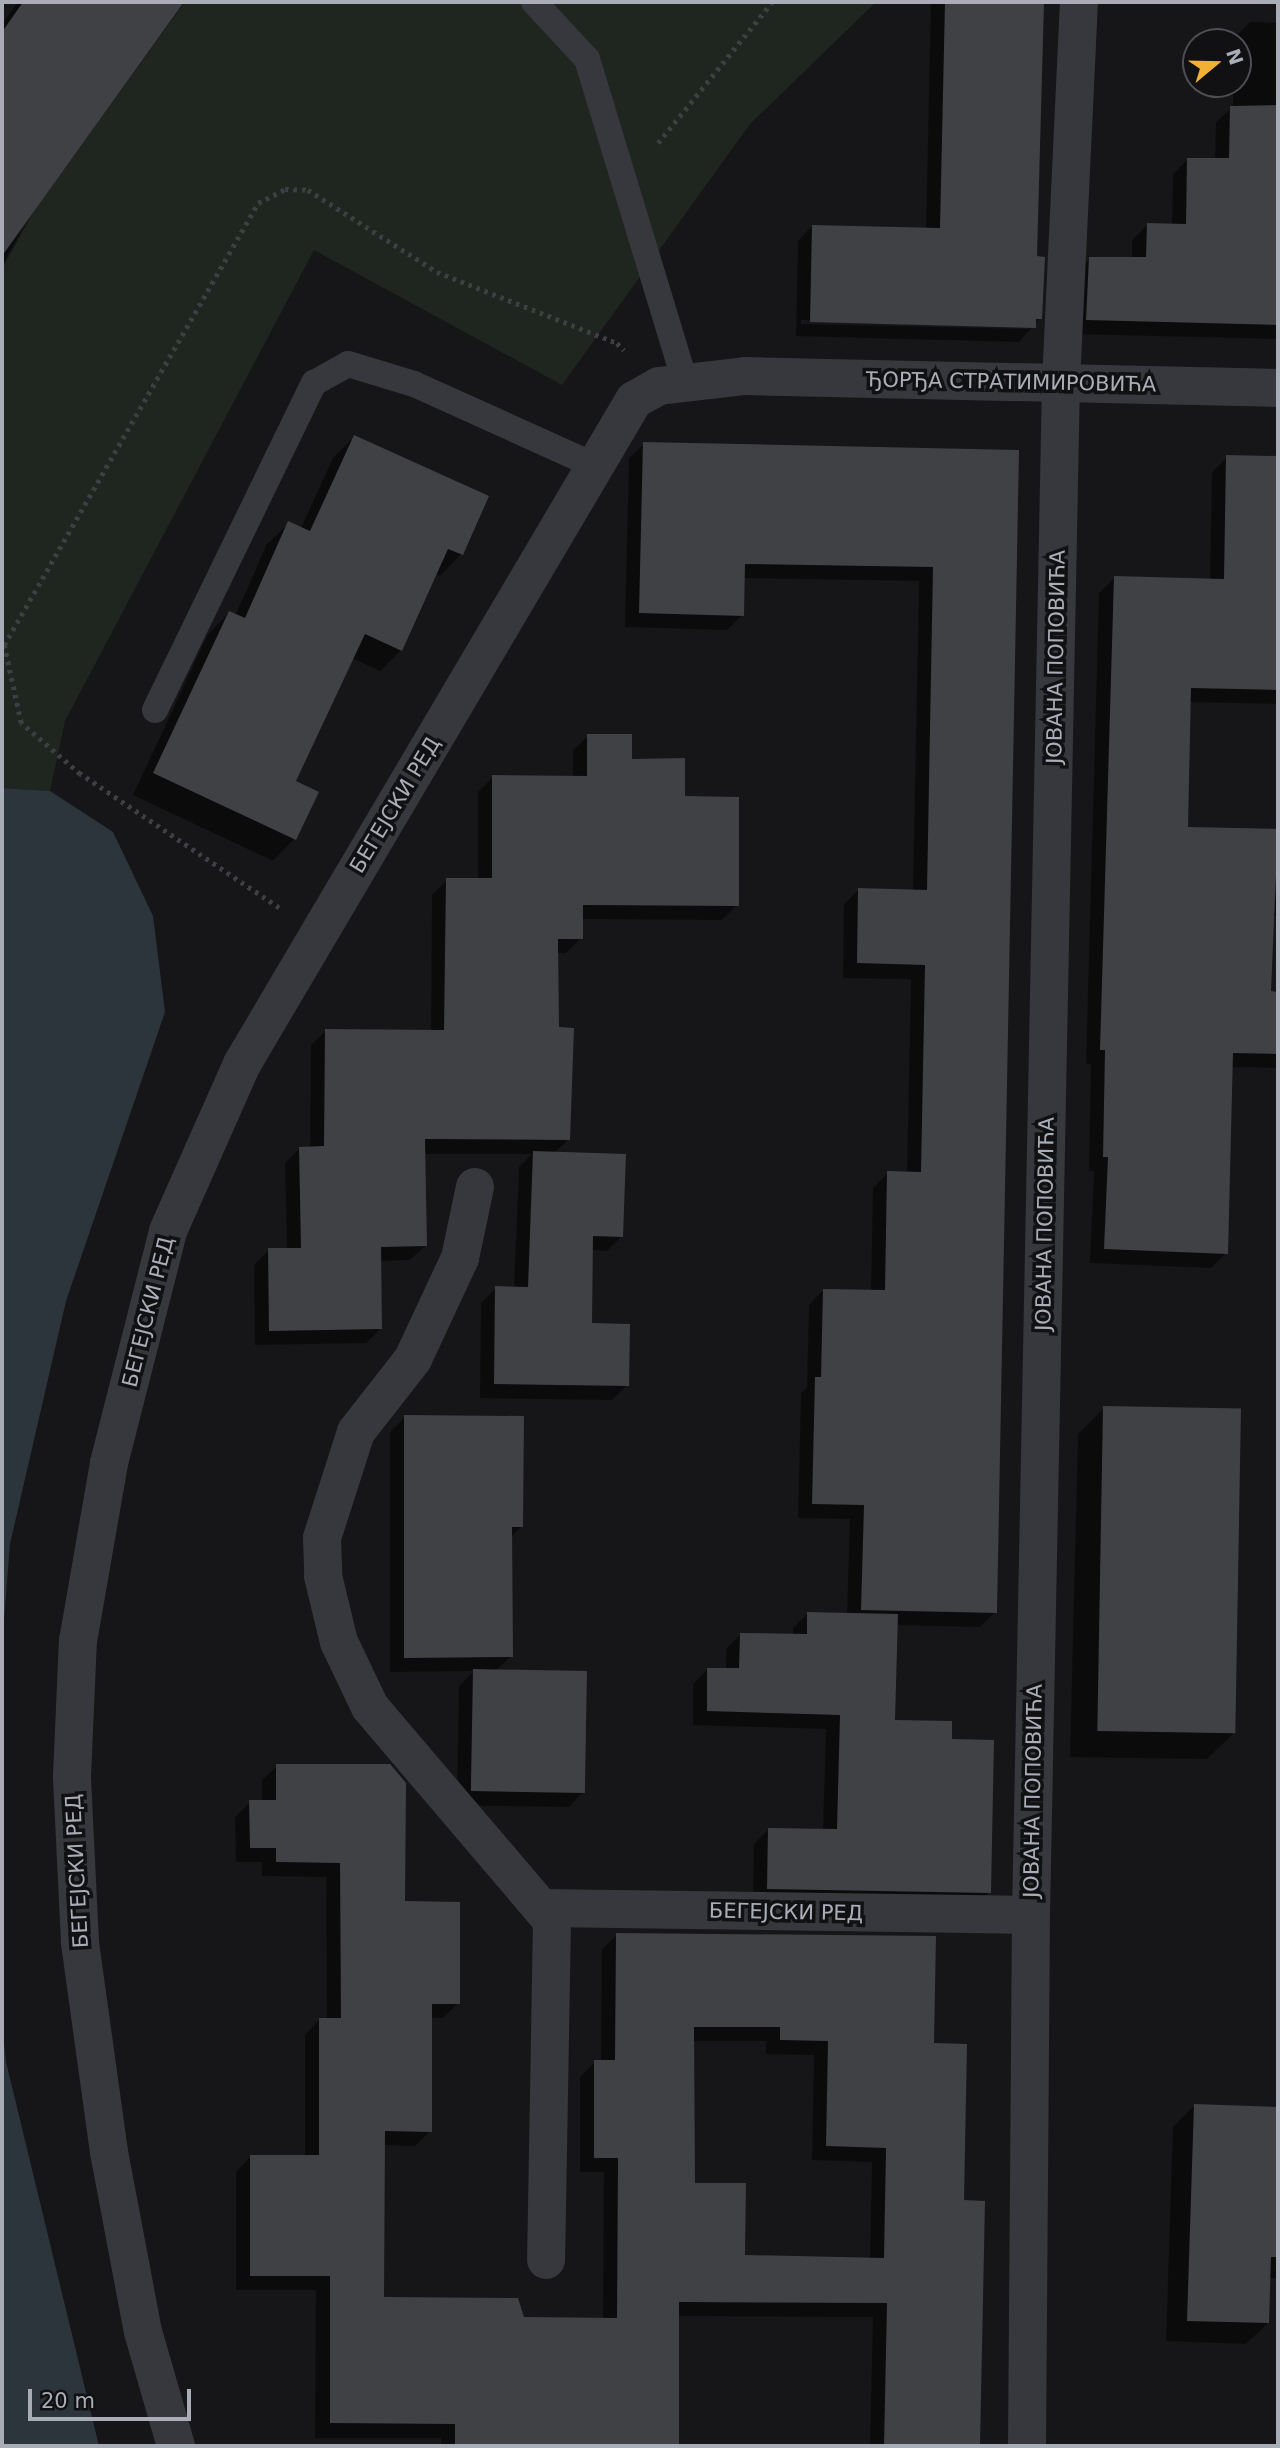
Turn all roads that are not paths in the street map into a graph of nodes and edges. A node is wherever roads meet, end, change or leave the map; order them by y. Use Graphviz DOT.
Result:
graph roads {
  1 [pos="534,2"];
  2 [pos="1079,2"];
  3 [pos="745,376"];
  4 [pos="685,381"];
  5 [pos="1061,383"];
  6 [pos="1278,388"];
  7 [pos="596,466"];
  8 [pos="155,710"];
  9 [pos="475,1187"];
  10 [pos="541,1908"];
  11 [pos="1031,1915"];
  12 [pos="546,2260"];
  13 [pos="176,2446"];
  14 [pos="1027,2446"];
  1 -- 4 [label="lane"];
  2 -- 5 [label="street, ЈОВАНА ПОПОВИЋА"];
  3 -- 4 [label="street, БЕГЕЈСКИ РЕД"];
  3 -- 5 [label="street, ЂОРЂА СТРАТИМИРОВИЋА"];
  4 -- 7 [label="street, БЕГЕЈСКИ РЕД"];
  5 -- 6 [label="street, ЂОРЂА СТРАТИМИРОВИЋА"];
  5 -- 11 [label="street, ЈОВАНА ПОПОВИЋА"];
  7 -- 8 [label="lane"];
  7 -- 13 [label="street, БЕГЕЈСКИ РЕД"];
  9 -- 10 [label="street"];
  10 -- 11 [label="street, БЕГЕЈСКИ РЕД"];
  10 -- 12 [label="street"];
  11 -- 14 [label="street, ЈОВАНА ПОПОВИЋА"];
}
